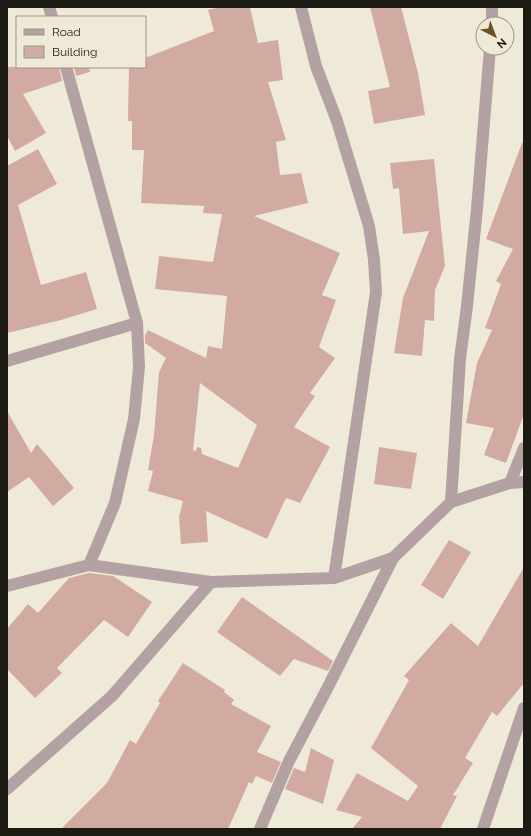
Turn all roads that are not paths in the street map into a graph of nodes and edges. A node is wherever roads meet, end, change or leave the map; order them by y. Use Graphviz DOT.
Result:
graph roads {
  1 [pos="301,7"];
  2 [pos="489,56"];
  3 [pos="66,68"];
  4 [pos="136,323"];
  5 [pos="7,361"];
  6 [pos="524,448"];
  7 [pos="524,482"];
  8 [pos="510,483"];
  9 [pos="451,502"];
  10 [pos="393,558"];
  11 [pos="89,565"];
  12 [pos="334,578"];
  13 [pos="211,582"];
  14 [pos="7,586"];
  15 [pos="524,708"];
  16 [pos="7,788"];
  17 [pos="260,829"];
  18 [pos="483,829"];
  1 -- 12 [label="street"];
  2 -- 9 [label="street"];
  3 -- 4 [label="street"];
  4 -- 5 [label="street"];
  4 -- 11 [label="street"];
  6 -- 8 [label="street"];
  7 -- 8 [label="street"];
  8 -- 9 [label="street"];
  9 -- 10 [label="street"];
  10 -- 12 [label="street"];
  10 -- 17 [label="street"];
  11 -- 13 [label="street"];
  11 -- 14 [label="street"];
  12 -- 13 [label="street"];
  13 -- 16 [label="street"];
  15 -- 18 [label="street"];
}
